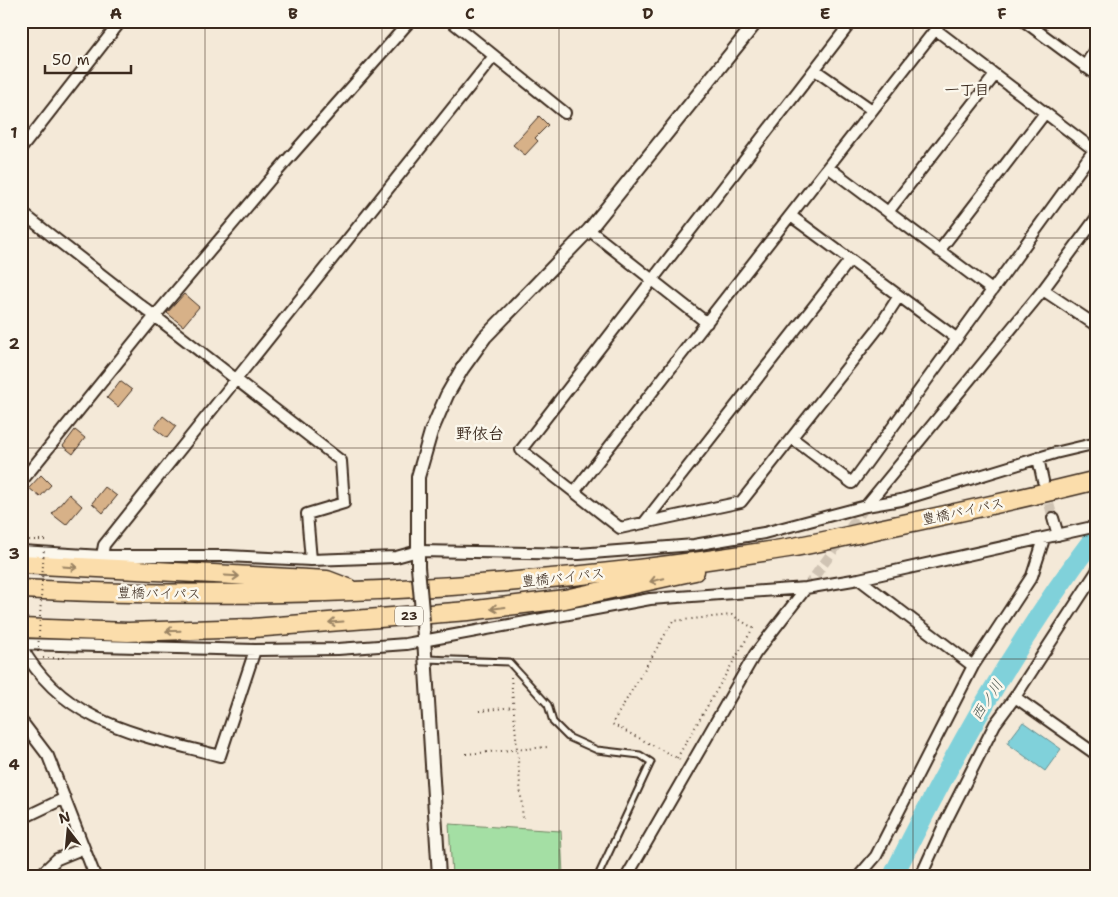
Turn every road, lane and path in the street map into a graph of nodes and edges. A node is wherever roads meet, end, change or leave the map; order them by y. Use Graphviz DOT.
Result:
graph roads {
  1 [pos="121,21"];
  2 [pos="410,21"];
  3 [pos="452,21"];
  4 [pos="757,21"];
  5 [pos="852,21"];
  6 [pos="1024,21"];
  7 [pos="938,25"];
  8 [pos="1036,25"];
  9 [pos="1097,45"];
  10 [pos="494,56"];
  11 [pos="1085,66"];
  12 [pos="815,70"];
  13 [pos="995,74"];
  14 [pos="1097,75"];
  15 [pos="872,110"];
  16 [pos="565,113"];
  17 [pos="1045,113"];
  18 [pos="21,148"];
  19 [pos="1095,148"];
  20 [pos="828,167"];
  21 [pos="21,212"];
  22 [pos="888,212"];
  23 [pos="791,216"];
  24 [pos="1097,217"];
  25 [pos="589,230"];
  26 [pos="938,251"];
  27 [pos="850,260"];
  28 [pos="651,280"];
  29 [pos="992,290"];
  30 [pos="1043,290"];
  31 [pos="899,296"];
  32 [pos="155,316"];
  33 [pos="708,323"];
  34 [pos="1097,326"];
  35 [pos="956,338"];
  36 [pos="237,381"];
  37 [pos="792,438"];
  38 [pos="1097,443"];
  39 [pos="1038,458"];
  40 [pos="1097,480"];
  41 [pos="1043,481"];
  42 [pos="21,482"];
  43 [pos="574,492"];
  44 [pos="866,506"];
  45 [pos="1053,518"];
  46 [pos="644,523"];
  47 [pos="1097,526"];
  48 [pos="1058,535"];
  49 [pos="21,539"];
  50 [pos="1044,539"];
  51 [pos="44,540"];
  52 [pos="44,547"];
  53 [pos="790,548"];
  54 [pos="21,551"];
  55 [pos="418,552"];
  56 [pos="102,556"];
  57 [pos="311,560"];
  58 [pos="21,564"];
  59 [pos="1097,571"];
  60 [pos="859,579"];
  61 [pos="806,588"];
  62 [pos="21,589"];
  63 [pos="358,592"];
  64 [pos="21,628"];
  65 [pos="424,639"];
  66 [pos="21,645"];
  67 [pos="255,650"];
  68 [pos="38,652"];
  69 [pos="426,659"];
  70 [pos="509,662"];
  71 [pos="973,666"];
  72 [pos="1014,697"];
  73 [pos="513,707"];
  74 [pos="478,711"];
  75 [pos="21,724"];
  76 [pos="548,746"];
  77 [pos="517,749"];
  78 [pos="466,754"];
  79 [pos="1097,755"];
  80 [pos="677,758"];
  81 [pos="691,765"];
  82 [pos="65,798"];
  83 [pos="21,819"];
  84 [pos="523,820"];
  85 [pos="84,848"];
  86 [pos="39,876"];
  87 [pos="95,876"];
  88 [pos="439,876"];
  89 [pos="598,876"];
  90 [pos="627,876"];
  91 [pos="859,876"];
  92 [pos="921,876"];
  1 -- 18 [label="street"];
  2 -- 32 [label="street"];
  3 -- 10 [label="street"];
  4 -- 25 [label="street"];
  5 -- 12 [label="street"];
  6 -- 8 [label="street"];
  7 -- 13 [label="street"];
  7 -- 15 [label="street"];
  8 -- 11 [label="street"];
  9 -- 11 [label="street"];
  10 -- 16 [label="street"];
  10 -- 36 [label="street"];
  11 -- 14 [label="street"];
  12 -- 15 [label="street"];
  12 -- 28 [label="street"];
  13 -- 17 [label="street"];
  13 -- 22 [label="street"];
  15 -- 20 [label="street"];
  17 -- 19 [label="street"];
  17 -- 26 [label="street"];
  19 -- 29 [label="street"];
  20 -- 22 [label="street"];
  20 -- 23 [label="street"];
  21 -- 32 [label="street"];
  22 -- 26 [label="street"];
  23 -- 27 [label="street"];
  23 -- 33 [label="street"];
  24 -- 30 [label="street"];
  25 -- 28 [label="street"];
  25 -- 55 [label="street"];
  26 -- 29 [label="street"];
  27 -- 31 [label="street"];
  27 -- 46 [label="street"];
  28 -- 33 [label="street"];
  28 -- 43 [label="street"];
  29 -- 35 [label="street"];
  30 -- 34 [label="street"];
  30 -- 44 [label="street"];
  31 -- 35 [label="street"];
  31 -- 37 [label="street"];
  32 -- 36 [label="street"];
  32 -- 42 [label="street"];
  33 -- 43 [label="street"];
  35 -- 37 [label="street"];
  36 -- 56 [label="street"];
  36 -- 57 [label="street"];
  37 -- 46 [label="street"];
  38 -- 39 [label="street"];
  39 -- 41 [label="street"];
  39 -- 44 [label="street"];
  40 -- 53 [label="highway, 豊橋バイパス / 23"];
  43 -- 46 [label="street"];
  44 -- 55 [label="street"];
  45 -- 48 [label="street"];
  47 -- 48 [label="street"];
  48 -- 50 [label="street"];
  49 -- 51 [label="path"];
  50 -- 60 [label="street"];
  50 -- 71 [label="street"];
  52 -- 68 [label="path, bridge"];
  53 -- 63 [label="highway, 豊橋バイパス / 23"];
  53 -- 64 [label="highway, 23, one-way"];
  54 -- 56 [label="street"];
  55 -- 57 [label="street"];
  55 -- 65 [label="street, bridge"];
  56 -- 57 [label="street"];
  58 -- 63 [label="highway, 23, one-way"];
  59 -- 72 [label="street"];
  60 -- 61 [label="street"];
  60 -- 71 [label="street"];
  61 -- 65 [label="street"];
  61 -- 81 [label="street"];
  62 -- 63 [label="highway, 豊橋バイパス / 23"];
  65 -- 67 [label="street"];
  65 -- 69 [label="street"];
  66 -- 67 [label="street"];
  66 -- 67 [label="street"];
  69 -- 70 [label="lane"];
  69 -- 88 [label="street"];
  70 -- 73 [label="path"];
  70 -- 89 [label="lane"];
  71 -- 91 [label="street"];
  72 -- 79 [label="street"];
  72 -- 92 [label="street"];
  73 -- 74 [label="path"];
  73 -- 77 [label="path"];
  75 -- 82 [label="street"];
  76 -- 77 [label="path"];
  77 -- 78 [label="path"];
  77 -- 84 [label="path"];
  80 -- 80 [label="path"];
  80 -- 81 [label="path"];
  81 -- 90 [label="street"];
  82 -- 83 [label="street"];
  82 -- 85 [label="street"];
  85 -- 86 [label="street"];
  85 -- 87 [label="street"];
}
